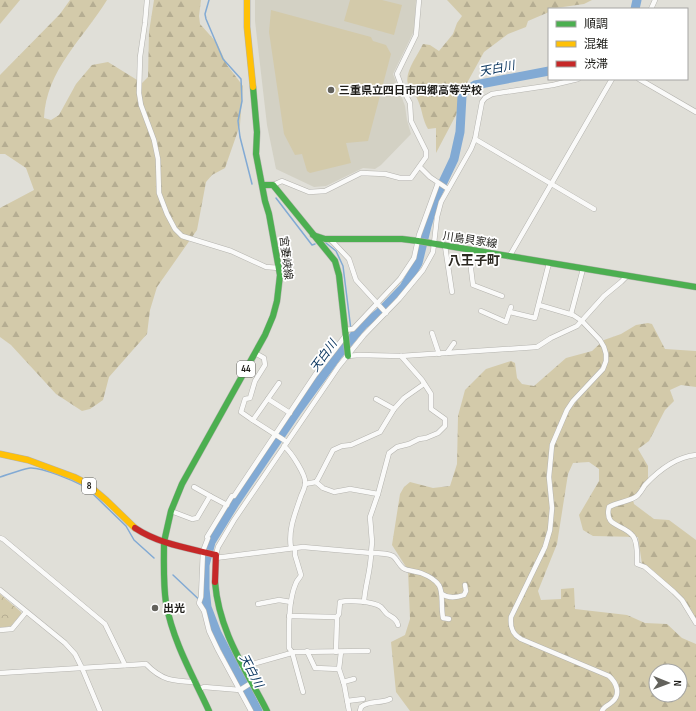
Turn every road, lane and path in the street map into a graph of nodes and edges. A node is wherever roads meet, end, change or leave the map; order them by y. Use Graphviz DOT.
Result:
graph roads {
  1 [pos="147,0"];
  2 [pos="247,0"];
  3 [pos="419,0"];
  4 [pos="574,80"];
  5 [pos="611,80"];
  6 [pos="641,80"];
  7 [pos="696,112"];
  8 [pos="475,139"];
  9 [pos="420,167"];
  10 [pos="438,183"];
  11 [pos="551,184"];
  12 [pos="262,185"];
  13 [pos="273,185"];
  14 [pos="448,189"];
  15 [pos="594,209"];
  16 [pos="313,235"];
  17 [pos="330,239"];
  18 [pos="418,241"];
  19 [pos="434,244"];
  20 [pos="445,246"];
  21 [pos="474,251"];
  22 [pos="509,256"];
  23 [pos="550,263"];
  24 [pos="279,268"];
  25 [pos="583,269"];
  26 [pos="627,276"];
  27 [pos="696,288"];
  28 [pos="452,292"];
  29 [pos="502,296"];
  30 [pos="378,303"];
  31 [pos="539,306"];
  32 [pos="481,311"];
  33 [pos="386,312"];
  34 [pos="571,314"];
  35 [pos="582,321"];
  36 [pos="346,331"];
  37 [pos="432,332"];
  38 [pos="454,343"];
  39 [pos="255,353"];
  40 [pos="447,353"];
  41 [pos="439,354"];
  42 [pos="348,356"];
  43 [pos="401,356"];
  44 [pos="280,383"];
  45 [pos="424,384"];
  46 [pos="268,399"];
  47 [pos="376,399"];
  48 [pos="394,409"];
  49 [pos="290,413"];
  50 [pos="253,420"];
  51 [pos="276,435"];
  52 [pos="286,443"];
  53 [pos="0,454"];
  54 [pos="696,455"];
  55 [pos="316,482"];
  56 [pos="305,484"];
  57 [pos="194,487"];
  58 [pos="378,494"];
  59 [pos="210,496"];
  60 [pos="227,505"];
  61 [pos="171,511"];
  62 [pos="0,538"];
  63 [pos="164,542"];
  64 [pos="293,548"];
  65 [pos="203,552"];
  66 [pos="371,553"];
  67 [pos="215,556"];
  68 [pos="465,585"];
  69 [pos="0,590"];
  70 [pos="442,594"];
  71 [pos="292,602"];
  72 [pos="364,602"];
  73 [pos="258,604"];
  74 [pos="26,612"];
  75 [pos="289,616"];
  76 [pos="337,617"];
  77 [pos="449,619"];
  78 [pos="696,624"];
  79 [pos="398,625"];
  80 [pos="0,630"];
  81 [pos="307,651"];
  82 [pos="292,652"];
  83 [pos="338,652"];
  84 [pos="368,652"];
  85 [pos="125,665"];
  86 [pos="242,666"];
  87 [pos="82,668"];
  88 [pos="338,669"];
  89 [pos="0,672"];
  90 [pos="354,679"];
  91 [pos="196,682"];
  92 [pos="343,682"];
  93 [pos="251,683"];
  94 [pos="199,689"];
  95 [pos="240,690"];
  96 [pos="303,692"];
  97 [pos="363,699"];
  98 [pos="390,699"];
  99 [pos="347,701"];
  100 [pos="100,711"];
  101 [pos="209,711"];
  102 [pos="251,711"];
  103 [pos="267,711"];
  104 [pos="349,711"];
  105 [pos="360,711"];
  106 [pos="602,711"];
  1 -- 24 [label="street"];
  2 -- 12 [label="main road, 宮妻峡線 / 44"];
  3 -- 9 [label="street"];
  4 -- 8 [label="street"];
  5 -- 11 [label="street"];
  6 -- 7 [label="street"];
  8 -- 11 [label="street"];
  8 -- 14 [label="street"];
  9 -- 10 [label="street"];
  9 -- 13 [label="street"];
  10 -- 14 [label="street"];
  10 -- 18 [label="street"];
  11 -- 15 [label="street"];
  11 -- 22 [label="street"];
  12 -- 13 [label="main road"];
  12 -- 24 [label="main road, 宮妻峡線 / 44"];
  13 -- 16 [label="main road"];
  14 -- 19 [label="street"];
  16 -- 17 [label="main road, 川島貝家線"];
  16 -- 36 [label="main road"];
  17 -- 18 [label="main road, 川島貝家線"];
  17 -- 30 [label="street"];
  18 -- 19 [label="main road, 川島貝家線"];
  18 -- 30 [label="street"];
  19 -- 20 [label="main road, 川島貝家線"];
  19 -- 33 [label="street"];
  20 -- 21 [label="main road, 川島貝家線"];
  20 -- 28 [label="street"];
  21 -- 22 [label="main road, 川島貝家線"];
  21 -- 29 [label="street"];
  22 -- 23 [label="main road, 川島貝家線"];
  23 -- 25 [label="main road, 川島貝家線"];
  23 -- 31 [label="street"];
  24 -- 39 [label="main road, 宮妻峡線 / 44"];
  25 -- 26 [label="main road, 川島貝家線"];
  25 -- 34 [label="street"];
  26 -- 27 [label="main road, 川島貝家線"];
  26 -- 35 [label="street"];
  30 -- 33 [label="street"];
  30 -- 36 [label="street"];
  31 -- 32 [label="street"];
  31 -- 34 [label="street"];
  33 -- 42 [label="street"];
  34 -- 35 [label="street"];
  35 -- 40 [label="street"];
  35 -- 106 [label="street"];
  36 -- 42 [label="main road"];
  36 -- 49 [label="street"];
  37 -- 41 [label="street"];
  38 -- 40 [label="street"];
  39 -- 50 [label="street"];
  39 -- 61 [label="main road, 宮妻峡線 / 44"];
  40 -- 41 [label="street"];
  41 -- 43 [label="street"];
  42 -- 43 [label="street"];
  42 -- 52 [label="street"];
  43 -- 45 [label="street"];
  44 -- 46 [label="street"];
  45 -- 48 [label="street"];
  45 -- 58 [label="street"];
  46 -- 49 [label="street"];
  46 -- 50 [label="street"];
  47 -- 48 [label="street"];
  48 -- 55 [label="street"];
  49 -- 51 [label="street"];
  50 -- 51 [label="street"];
  51 -- 52 [label="street"];
  51 -- 60 [label="street"];
  52 -- 56 [label="street"];
  52 -- 67 [label="street"];
  53 -- 63 [label="main road, 8"];
  54 -- 78 [label="street"];
  55 -- 56 [label="street"];
  55 -- 58 [label="street"];
  56 -- 64 [label="street"];
  57 -- 59 [label="street"];
  58 -- 66 [label="street"];
  59 -- 60 [label="street"];
  59 -- 61 [label="street"];
  60 -- 65 [label="street"];
  61 -- 63 [label="main road, 宮妻峡線 / 44"];
  62 -- 85 [label="street"];
  63 -- 65 [label="main road, 8"];
  63 -- 91 [label="main road, 宮妻峡線"];
  64 -- 66 [label="street"];
  64 -- 67 [label="street"];
  64 -- 71 [label="street"];
  65 -- 67 [label="main road, 8"];
  65 -- 95 [label="street"];
  66 -- 70 [label="street"];
  66 -- 72 [label="street"];
  67 -- 86 [label="main road"];
  68 -- 70 [label="street"];
  69 -- 74 [label="street"];
  70 -- 77 [label="street"];
  71 -- 73 [label="street"];
  71 -- 75 [label="street"];
  72 -- 76 [label="street"];
  72 -- 79 [label="street"];
  74 -- 80 [label="street"];
  74 -- 87 [label="street"];
  75 -- 76 [label="street"];
  75 -- 82 [label="street"];
  76 -- 83 [label="street"];
  81 -- 82 [label="street"];
  81 -- 83 [label="street"];
  81 -- 88 [label="street"];
  82 -- 86 [label="street"];
  82 -- 96 [label="street"];
  83 -- 84 [label="street"];
  83 -- 88 [label="street"];
  85 -- 87 [label="street"];
  85 -- 91 [label="street"];
  86 -- 93 [label="main road"];
  87 -- 89 [label="street"];
  87 -- 100 [label="street"];
  88 -- 92 [label="street"];
  90 -- 92 [label="street"];
  91 -- 94 [label="main road, 宮妻峡線"];
  92 -- 99 [label="street"];
  93 -- 95 [label="street"];
  93 -- 103 [label="main road"];
  94 -- 95 [label="street"];
  94 -- 101 [label="main road, 宮妻峡線"];
  95 -- 102 [label="street"];
  97 -- 99 [label="street"];
  98 -- 105 [label="street"];
  99 -- 104 [label="street"];
}
